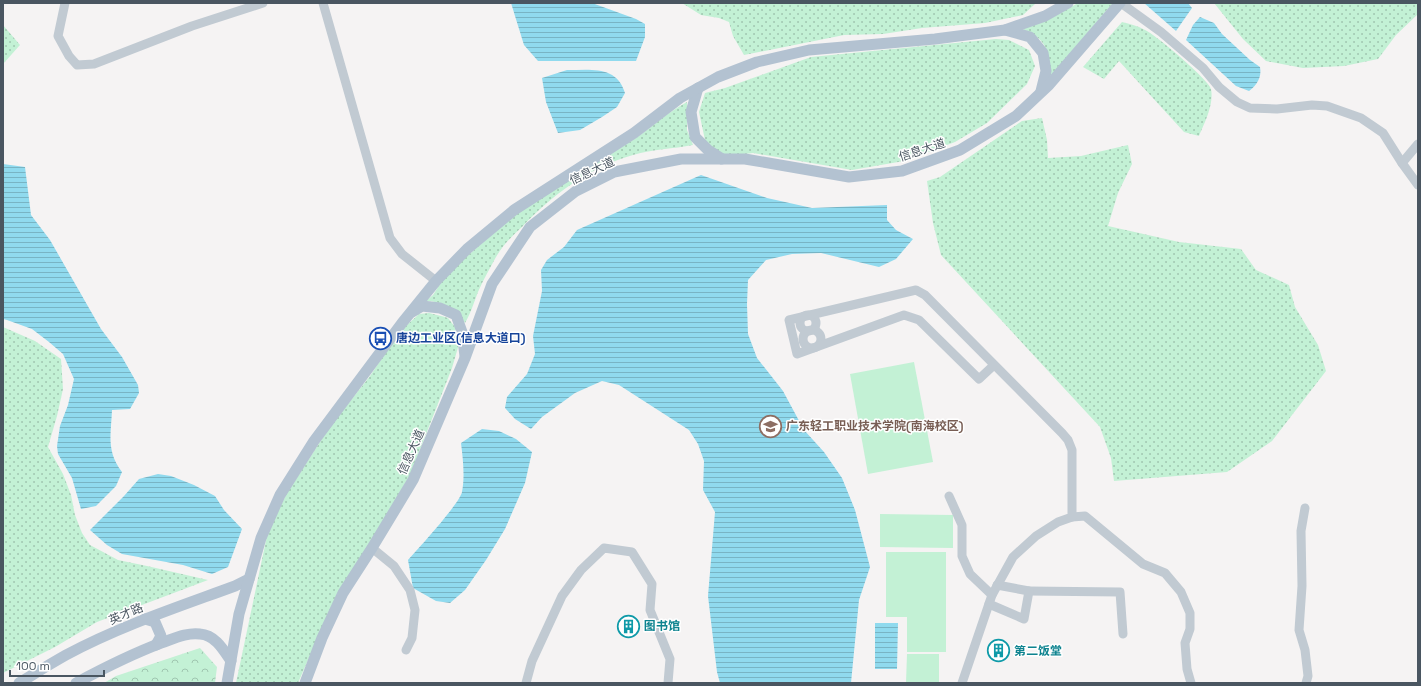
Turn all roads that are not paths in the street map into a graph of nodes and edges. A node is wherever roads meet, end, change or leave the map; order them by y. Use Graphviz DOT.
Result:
graph roads {
  1 [pos="65,3"];
  2 [pos="263,3"];
  3 [pos="323,3"];
  4 [pos="1068,3"];
  5 [pos="1118,4"];
  6 [pos="1005,30"];
  7 [pos="698,88"];
  8 [pos="1041,92"];
  9 [pos="1418,144"];
  10 [pos="722,159"];
  11 [pos="1402,163"];
  12 [pos="1418,184"];
  13 [pos="436,281"];
  14 [pos="410,313"];
  15 [pos="807,315"];
  16 [pos="814,347"];
  17 [pos="465,358"];
  18 [pos="994,365"];
  19 [pos="949,496"];
  20 [pos="1306,508"];
  21 [pos="1072,517"];
  22 [pos="372,548"];
  23 [pos="249,579"];
  24 [pos="998,585"];
  25 [pos="1029,591"];
  26 [pos="992,595"];
  27 [pos="989,604"];
  28 [pos="145,619"];
  29 [pos="1123,634"];
  30 [pos="156,645"];
  31 [pos="406,650"];
  32 [pos="230,661"];
  33 [pos="19,683"];
  34 [pos="76,683"];
  35 [pos="228,683"];
  36 [pos="305,683"];
  37 [pos="526,683"];
  38 [pos="668,683"];
  39 [pos="962,683"];
  40 [pos="1191,683"];
  41 [pos="1306,683"];
  1 -- 2 [label="street"];
  3 -- 13 [label="street"];
  4 -- 6 [label="main road, 信息大道"];
  5 -- 8 [label="main road, 信息大道"];
  5 -- 11 [label="street"];
  6 -- 7 [label="main road, 信息大道"];
  6 -- 8 [label="main road"];
  7 -- 10 [label="main road"];
  7 -- 13 [label="main road, 信息大道"];
  8 -- 10 [label="main road, 信息大道"];
  9 -- 11 [label="street"];
  10 -- 17 [label="main road, 信息大道"];
  11 -- 12 [label="street"];
  13 -- 14 [label="main road, 信息大道"];
  14 -- 17 [label="main road"];
  14 -- 23 [label="main road, 信息大道"];
  15 -- 16 [label="street"];
  15 -- 16 [label="street"];
  15 -- 18 [label="street"];
  16 -- 18 [label="street"];
  17 -- 22 [label="main road, 信息大道"];
  18 -- 21 [label="street"];
  19 -- 26 [label="street"];
  20 -- 41 [label="street"];
  21 -- 24 [label="street"];
  21 -- 40 [label="street"];
  22 -- 31 [label="street"];
  22 -- 36 [label="main road, 信息大道"];
  23 -- 28 [label="main road, 英才路"];
  23 -- 32 [label="main road, 信息大道"];
  24 -- 25 [label="street"];
  24 -- 26 [label="street"];
  25 -- 27 [label="street"];
  25 -- 29 [label="street"];
  26 -- 27 [label="street"];
  27 -- 39 [label="street"];
  28 -- 30 [label="main road"];
  28 -- 33 [label="main road, 英才路"];
  30 -- 32 [label="main road"];
  30 -- 34 [label="main road"];
  32 -- 35 [label="main road, 信息大道"];
  37 -- 38 [label="street"];
}
